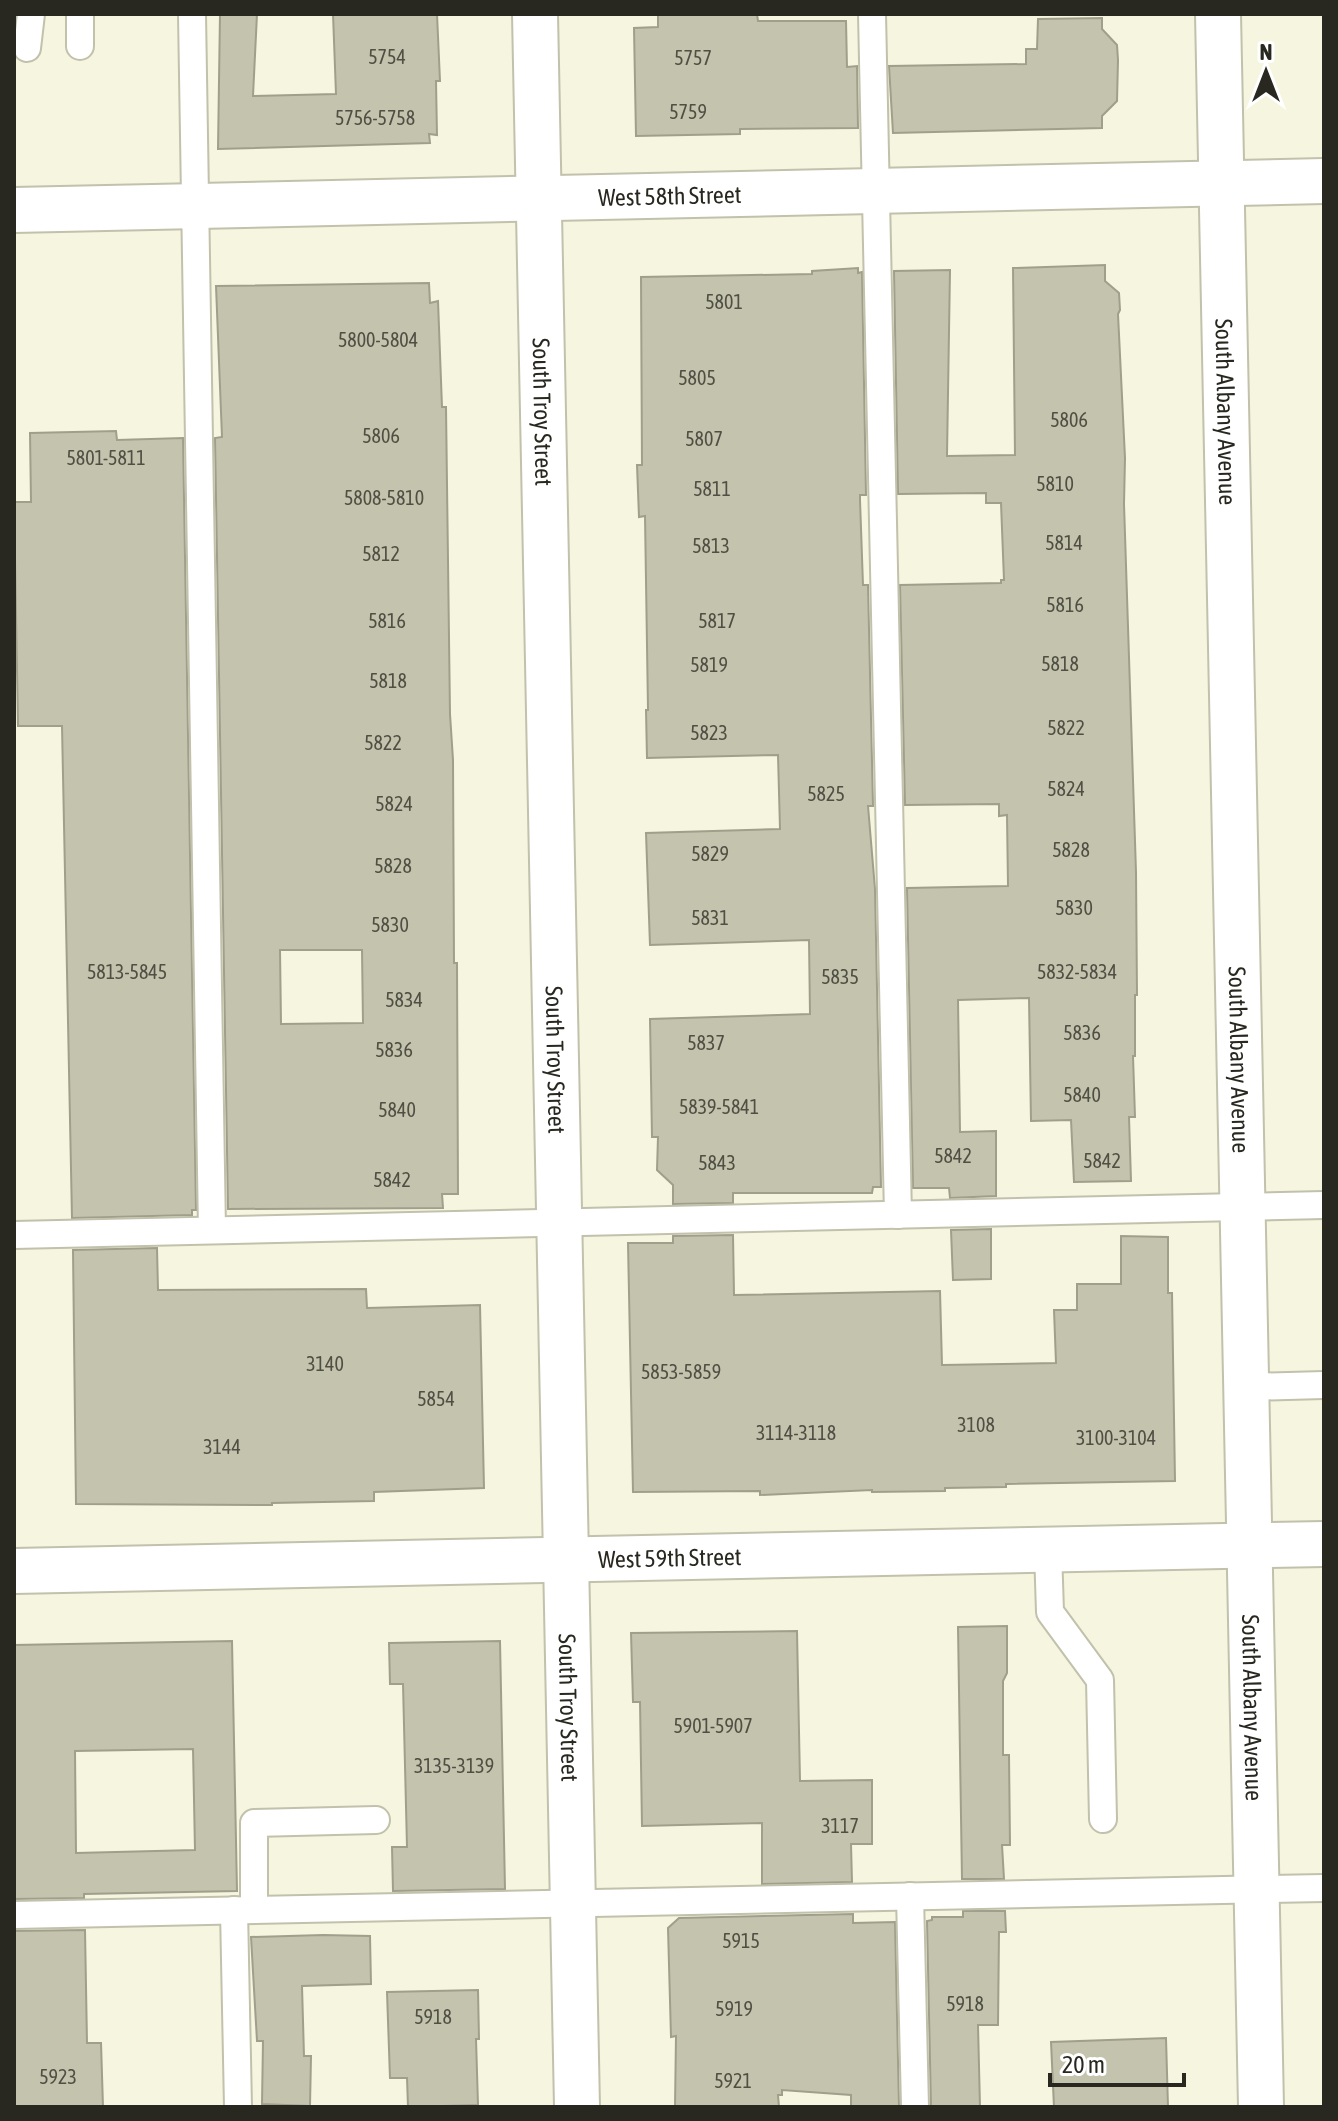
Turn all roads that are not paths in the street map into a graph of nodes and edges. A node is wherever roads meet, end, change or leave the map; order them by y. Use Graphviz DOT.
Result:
graph roads {
  1 [pos="31,14"];
  2 [pos="80,14"];
  3 [pos="192,14"];
  4 [pos="535,14"];
  5 [pos="872,14"];
  6 [pos="1218,14"];
  7 [pos="80,46"];
  8 [pos="27,48"];
  9 [pos="1324,181"];
  10 [pos="1222,183"];
  11 [pos="876,191"];
  12 [pos="539,198"];
  13 [pos="197,206"];
  14 [pos="14,210"];
  15 [pos="1324,1205"];
  16 [pos="1242,1207"];
  17 [pos="898,1215"];
  18 [pos="558,1223"];
  19 [pos="212,1230"];
  20 [pos="14,1235"];
  21 [pos="1324,1385"];
  22 [pos="1246,1387"];
  23 [pos="1324,1544"];
  24 [pos="1249,1545"];
  25 [pos="1048,1550"];
  26 [pos="565,1560"];
  27 [pos="14,1571"];
  28 [pos="1103,1819"];
  29 [pos="376,1820"];
  30 [pos="1324,1888"];
  31 [pos="1256,1889"];
  32 [pos="910,1896"];
  33 [pos="572,1903"];
  34 [pos="244,1910"];
  35 [pos="14,1915"];
  36 [pos="238,2107"];
  37 [pos="577,2107"];
  38 [pos="915,2107"];
  39 [pos="1261,2107"];
  1 -- 8 [label="lane"];
  2 -- 7 [label="lane"];
  3 -- 13 [label="lane"];
  4 -- 12 [label="street, South Troy Street"];
  5 -- 11 [label="lane"];
  6 -- 10 [label="street, South Albany Avenue"];
  9 -- 10 [label="street, West 58th Street"];
  10 -- 11 [label="street, West 58th Street"];
  10 -- 16 [label="street, South Albany Avenue"];
  11 -- 12 [label="street, West 58th Street"];
  11 -- 17 [label="lane"];
  12 -- 13 [label="street, West 58th Street"];
  12 -- 18 [label="street, South Troy Street"];
  13 -- 14 [label="street, West 58th Street"];
  13 -- 19 [label="lane"];
  15 -- 16 [label="lane"];
  16 -- 17 [label="lane"];
  16 -- 22 [label="street, South Albany Avenue"];
  17 -- 18 [label="lane"];
  18 -- 19 [label="lane"];
  18 -- 26 [label="street, South Troy Street"];
  19 -- 20 [label="lane"];
  21 -- 22 [label="lane"];
  22 -- 24 [label="street, South Albany Avenue"];
  23 -- 24 [label="street, West 59th Street"];
  24 -- 25 [label="street, West 59th Street"];
  24 -- 31 [label="street, South Albany Avenue"];
  25 -- 26 [label="street, West 59th Street"];
  25 -- 28 [label="lane"];
  26 -- 27 [label="street, West 59th Street"];
  26 -- 33 [label="street, South Troy Street"];
  29 -- 34 [label="lane"];
  30 -- 31 [label="lane"];
  31 -- 32 [label="lane"];
  31 -- 39 [label="street, South Albany Avenue"];
  32 -- 33 [label="lane"];
  32 -- 38 [label="lane"];
  33 -- 34 [label="lane"];
  33 -- 37 [label="street, South Troy Street"];
  34 -- 35 [label="lane"];
  34 -- 36 [label="lane"];
}
